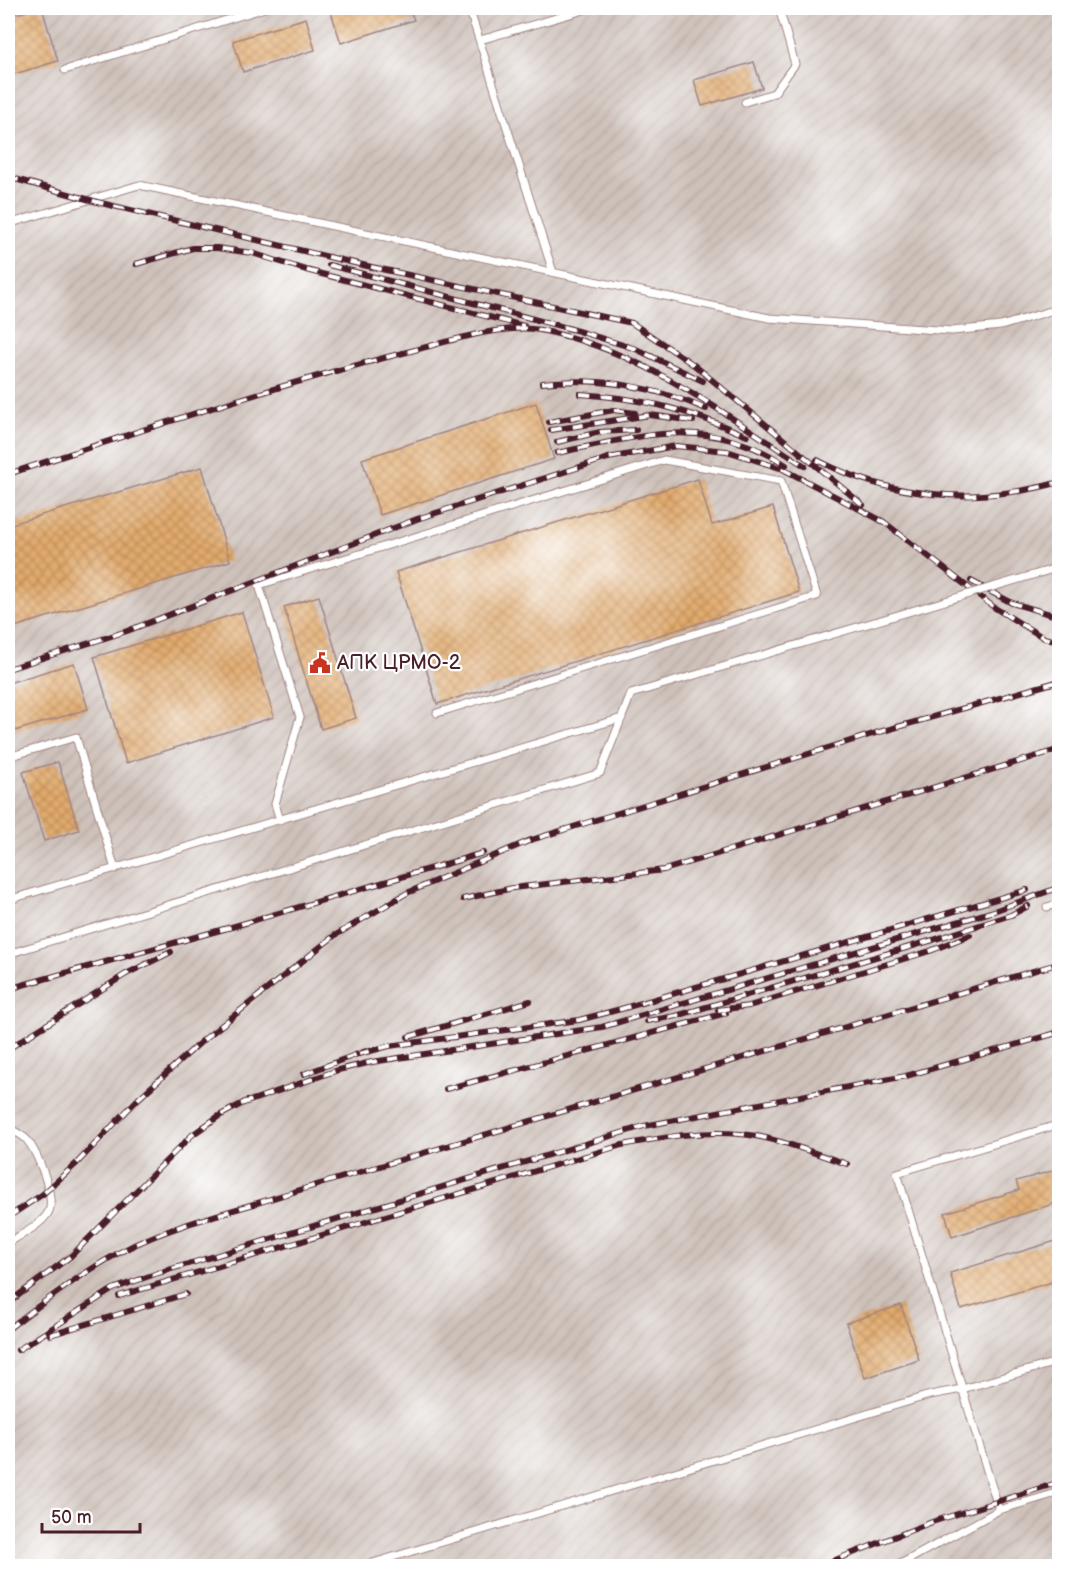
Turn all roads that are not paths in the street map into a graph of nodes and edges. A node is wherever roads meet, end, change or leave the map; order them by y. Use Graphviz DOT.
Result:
graph roads {
  1 [pos="265,8"];
  2 [pos="469,8"];
  3 [pos="591,8"];
  4 [pos="778,8"];
  5 [pos="480,40"];
  6 [pos="64,70"];
  7 [pos="745,102"];
  8 [pos="8,224"];
  9 [pos="553,272"];
  10 [pos="1059,308"];
  11 [pos="1059,567"];
  12 [pos="437,713"];
  13 [pos="622,718"];
  14 [pos="8,758"];
  15 [pos="280,820"];
  16 [pos="115,868"];
  17 [pos="8,900"];
  18 [pos="1059,903"];
  19 [pos="1047,907"];
  20 [pos="8,954"];
  21 [pos="1059,1124"];
  22 [pos="8,1128"];
  23 [pos="8,1244"];
  24 [pos="1059,1361"];
  25 [pos="962,1389"];
  26 [pos="1059,1492"];
  27 [pos="999,1510"];
  28 [pos="363,1566"];
  29 [pos="897,1566"];
  1 -- 6 [label="lane"];
  2 -- 5 [label="lane"];
  3 -- 5 [label="lane"];
  4 -- 7 [label="lane"];
  5 -- 9 [label="lane"];
  8 -- 9 [label="lane"];
  9 -- 10 [label="lane"];
  11 -- 13 [label="lane, bridge"];
  12 -- 15 [label="lane"];
  13 -- 15 [label="lane"];
  13 -- 20 [label="lane"];
  14 -- 16 [label="lane"];
  15 -- 16 [label="lane"];
  16 -- 17 [label="lane"];
  18 -- 19 [label="lane"];
  21 -- 25 [label="lane"];
  22 -- 23 [label="lane"];
  24 -- 25 [label="lane"];
  25 -- 27 [label="lane"];
  25 -- 28 [label="lane"];
  26 -- 27 [label="lane"];
  27 -- 29 [label="lane"];
}
